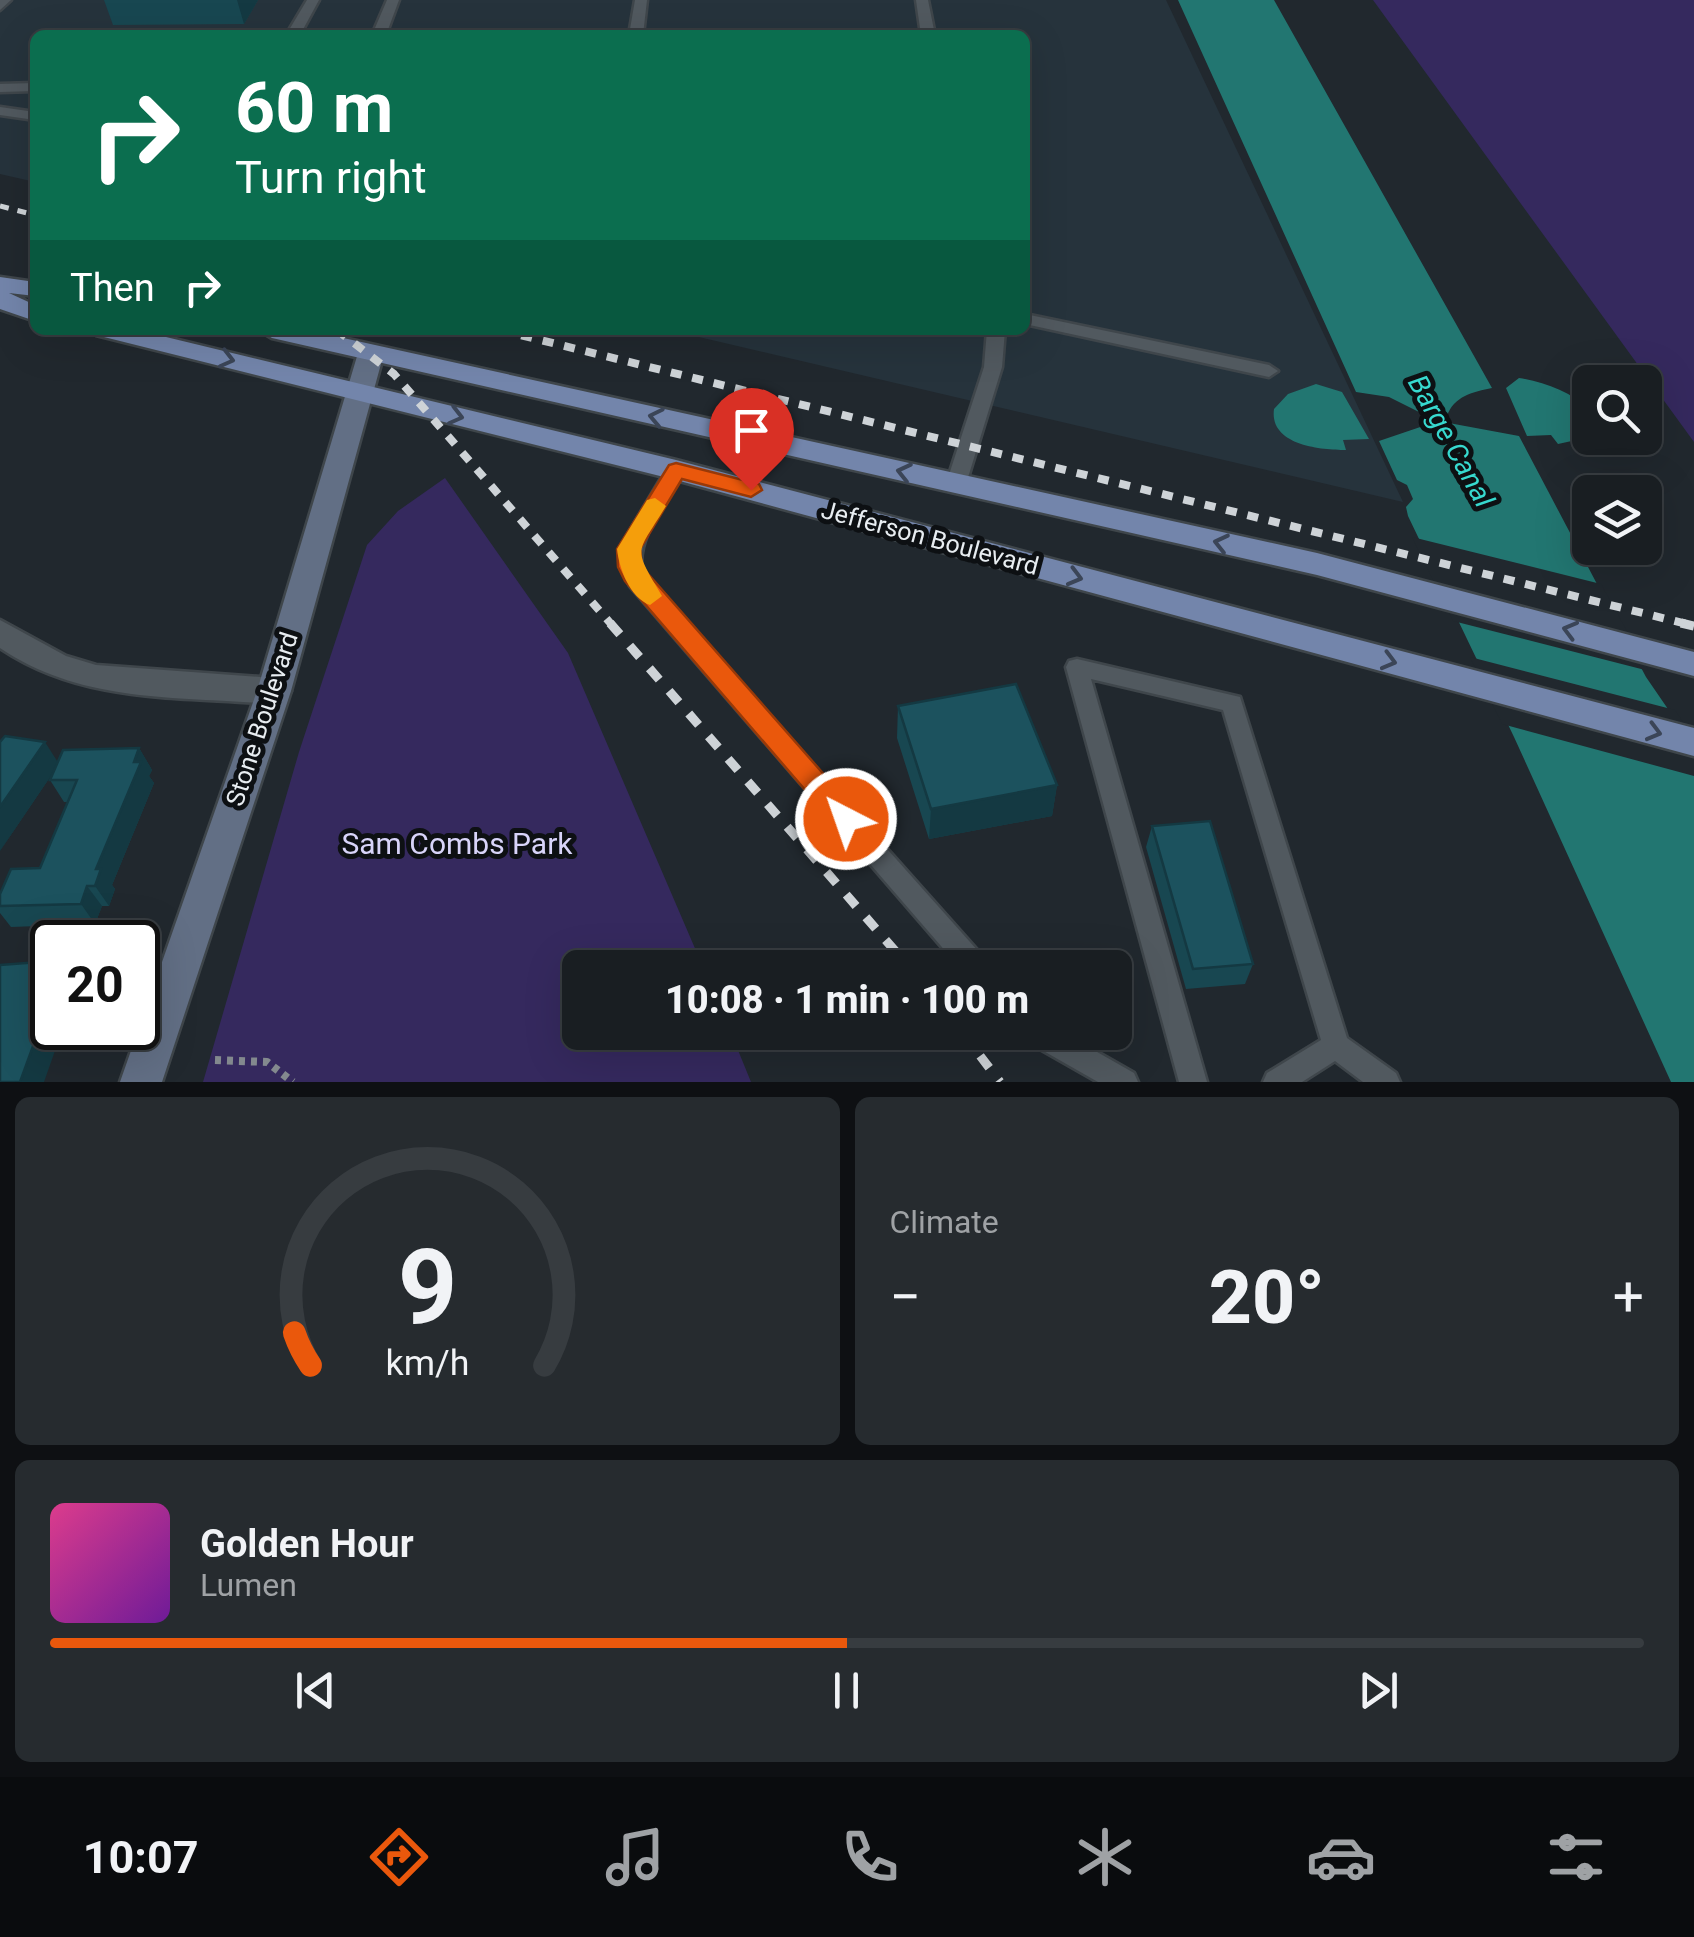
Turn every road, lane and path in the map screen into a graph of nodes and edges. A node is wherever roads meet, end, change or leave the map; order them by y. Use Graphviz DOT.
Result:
graph roads {
  1 [pos="313,0"];
  2 [pos="394,0"];
  3 [pos="642,0"];
  4 [pos="922,0"];
  5 [pos="297,30"];
  6 [pos="381,30"];
  7 [pos="637,30"];
  8 [pos="927,30"];
  9 [pos="0,88"];
  10 [pos="30,88"];
  11 [pos="0,111"];
  12 [pos="30,115"];
  13 [pos="0,284"];
  14 [pos="30,288"];
  15 [pos="0,298"];
  16 [pos="30,312"];
  17 [pos="1030,320"];
  18 [pos="126,335"];
  19 [pos="294,335"];
  20 [pos="996,335"];
  21 [pos="371,353"];
  22 [pos="1268,371"];
  23 [pos="361,392"];
  24 [pos="676,470"];
  25 [pos="956,484"];
  26 [pos="0,632"];
  27 [pos="1679,660"];
  28 [pos="274,691"];
  29 [pos="1694,742"];
  30 [pos="962,950"];
  31 [pos="1336,1046"];
  32 [pos="1067,1050"];
  33 [pos="214,1060"];
  34 [pos="141,1082"];
  35 [pos="293,1082"];
  36 [pos="1124,1082"];
  37 [pos="1193,1082"];
  38 [pos="1277,1082"];
  39 [pos="1386,1082"];
  1 -- 5 [label="lane"];
  2 -- 6 [label="lane"];
  3 -- 7 [label="lane"];
  4 -- 8 [label="lane"];
  9 -- 10 [label="lane"];
  11 -- 12 [label="lane"];
  13 -- 14 [label="main road"];
  15 -- 16 [label="main road"];
  17 -- 22 [label="lane"];
  18 -- 23 [label="main road, Jefferson Boulevard, one-way"];
  19 -- 21 [label="main road"];
  20 -- 25 [label="lane"];
  21 -- 23 [label="street, Stone Boulevard"];
  25 -- 21 [label="main road, one-way"];
  23 -- 24 [label="main road, Jefferson Boulevard, one-way"];
  23 -- 28 [label="street, Stone Boulevard"];
  24 -- 29 [label="main road, Jefferson Boulevard, one-way"];
  24 -- 30 [label="lane"];
  27 -- 25 [label="main road, one-way"];
  26 -- 28 [label="street"];
  28 -- 34 [label="street, Stone Boulevard"];
  31 -- 37 [label="lane"];
  31 -- 38 [label="lane"];
  31 -- 39 [label="lane"];
  32 -- 36 [label="lane"];
  33 -- 35 [label="path"];
}
